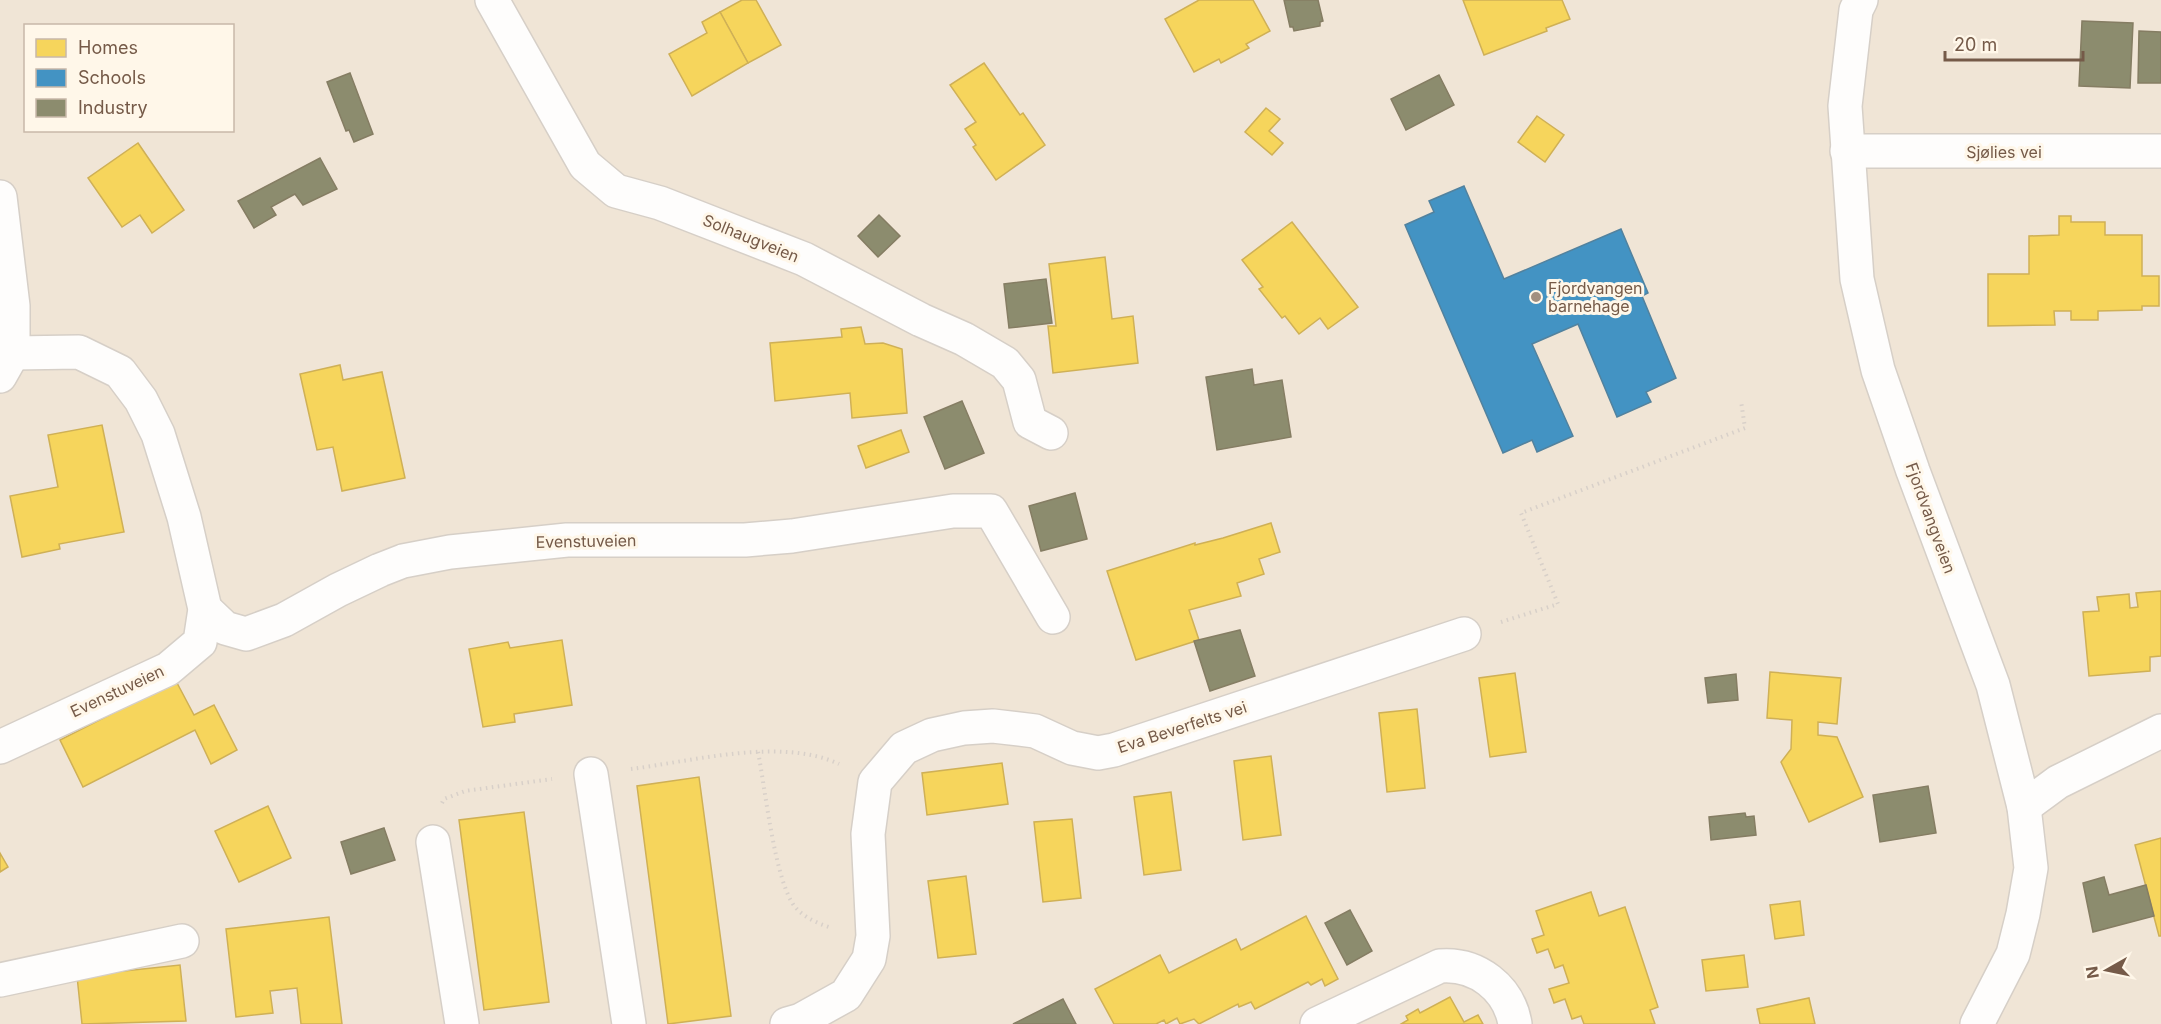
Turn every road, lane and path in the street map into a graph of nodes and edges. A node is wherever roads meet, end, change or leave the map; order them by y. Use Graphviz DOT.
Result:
graph roads {
  1 [pos="492,0"];
  2 [pos="1861,0"];
  3 [pos="1847,151"];
  4 [pos="2161,151"];
  5 [pos="0,197"];
  6 [pos="6,364"];
  7 [pos="1741,401"];
  8 [pos="1051,433"];
  9 [pos="205,609"];
  10 [pos="1053,617"];
  11 [pos="1464,634"];
  12 [pos="2161,731"];
  13 [pos="0,747"];
  14 [pos="758,752"];
  15 [pos="591,774"];
  16 [pos="875,782"];
  17 [pos="2024,807"];
  18 [pos="433,842"];
  19 [pos="873,936"];
  20 [pos="182,941"];
  21 [pos="0,981"];
  22 [pos="462,1024"];
  23 [pos="629,1024"];
  24 [pos="787,1024"];
  25 [pos="1317,1024"];
  26 [pos="1515,1024"];
  27 [pos="1977,1024"];
  1 -- 8 [label="street, Solhaugveien"];
  2 -- 3 [label="street, Fjordvangveien"];
  3 -- 4 [label="street, Sjølies vei"];
  3 -- 17 [label="street, Fjordvangveien"];
  5 -- 6 [label="street, Evenstuveien"];
  6 -- 9 [label="street, Evenstuveien"];
  7 -- 11 [label="path"];
  9 -- 10 [label="street, Evenstuveien"];
  9 -- 13 [label="street, Evenstuveien"];
  11 -- 16 [label="street, Eva Beverfelts vei"];
  12 -- 17 [label="street"];
  14 -- 15 [label="path"];
  14 -- 16 [label="path"];
  14 -- 19 [label="path"];
  15 -- 18 [label="path"];
  15 -- 23 [label="street"];
  16 -- 19 [label="street"];
  17 -- 27 [label="street, Fjordvangveien"];
  18 -- 22 [label="street"];
  19 -- 24 [label="street"];
  20 -- 21 [label="street"];
  25 -- 26 [label="street"];
}
